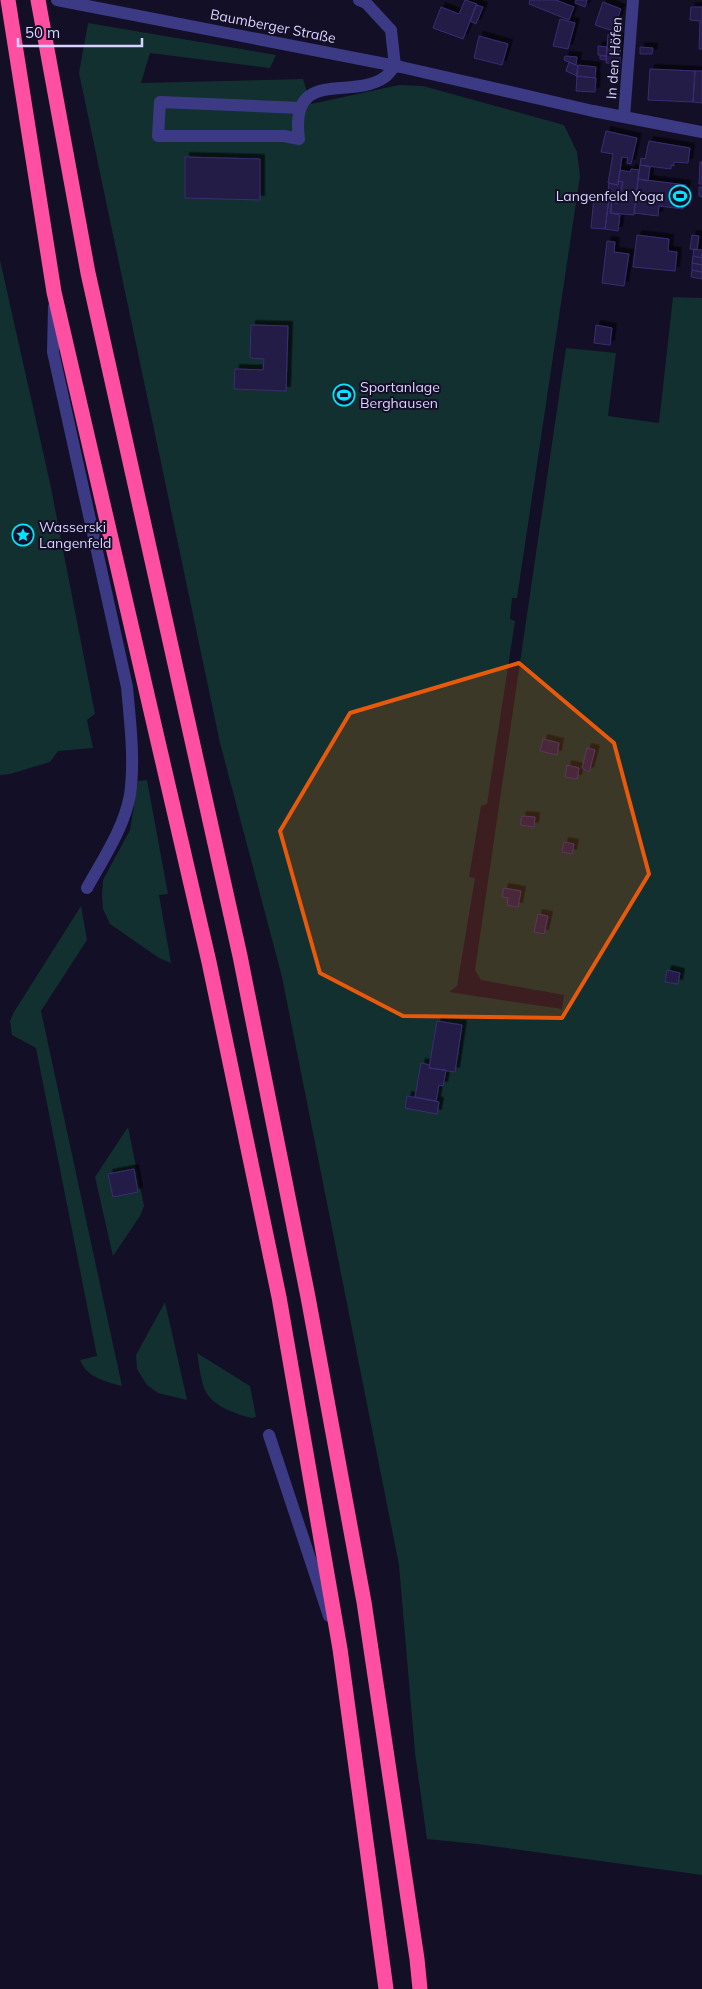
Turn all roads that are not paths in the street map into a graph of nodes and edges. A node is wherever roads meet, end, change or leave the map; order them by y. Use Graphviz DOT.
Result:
graph roads {
  1 [pos="8,0"];
  2 [pos="38,0"];
  3 [pos="57,0"];
  4 [pos="360,0"];
  5 [pos="633,0"];
  6 [pos="395,66"];
  7 [pos="300,108"];
  8 [pos="624,118"];
  9 [pos="702,132"];
  10 [pos="54,292"];
  11 [pos="87,888"];
  12 [pos="269,1435"];
  13 [pos="340,1649"];
  14 [pos="386,1989"];
  15 [pos="420,1989"];
  1 -- 10 [label="highway"];
  2 -- 15 [label="highway"];
  3 -- 6 [label="street, Baumberger Straße"];
  4 -- 6 [label="street"];
  5 -- 8 [label="street, In den Höfen"];
  6 -- 7 [label="street"];
  6 -- 8 [label="street, Baumberger Straße"];
  7 -- 7 [label="street"];
  8 -- 9 [label="street, Baumberger Straße"];
  10 -- 11 [label="street"];
  10 -- 13 [label="highway"];
  12 -- 13 [label="street"];
  13 -- 14 [label="highway"];
}
